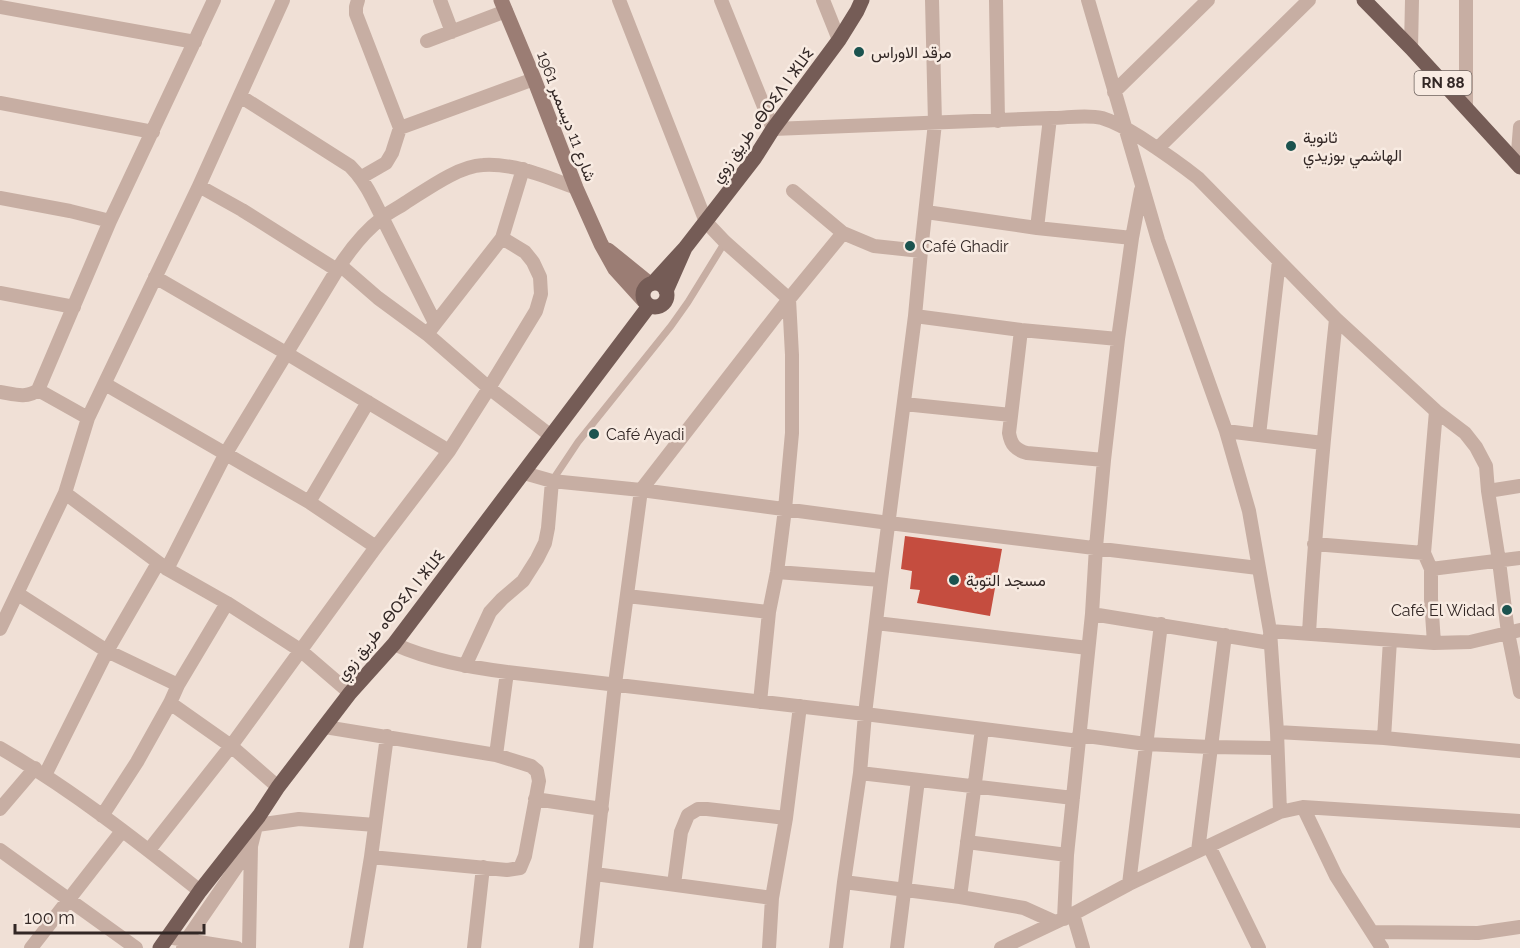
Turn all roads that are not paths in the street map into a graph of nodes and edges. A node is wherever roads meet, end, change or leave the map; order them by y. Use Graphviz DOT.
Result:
graph roads {
  1 [pos="214,0"];
  2 [pos="283,0"];
  3 [pos="358,0"];
  4 [pos="440,0"];
  5 [pos="619,0"];
  6 [pos="721,0"];
  7 [pos="823,0"];
  8 [pos="862,0"];
  9 [pos="932,0"];
  10 [pos="996,0"];
  11 [pos="1088,0"];
  12 [pos="1208,0"];
  13 [pos="1309,0"];
  14 [pos="1364,0"];
  15 [pos="1412,0"];
  16 [pos="1466,0"];
  17 [pos="504,6"];
  18 [pos="0,7"];
  19 [pos="452,32"];
  20 [pos="427,40"];
  21 [pos="839,40"];
  22 [pos="195,42"];
  23 [pos="1411,48"];
  24 [pos="534,79"];
  25 [pos="1114,92"];
  26 [pos="240,96"];
  27 [pos="0,103"];
  28 [pos="1466,108"];
  29 [pos="1050,118"];
  30 [pos="998,121"];
  31 [pos="935,123"];
  32 [pos="1520,127"];
  33 [pos="400,128"];
  34 [pos="773,129"];
  35 [pos="1126,129"];
  36 [pos="153,132"];
  37 [pos="1158,148"];
  38 [pos="1519,165"];
  39 [pos="523,169"];
  40 [pos="360,177"];
  41 [pos="199,186"];
  42 [pos="1141,187"];
  43 [pos="576,188"];
  44 [pos="793,191"];
  45 [pos="0,198"];
  46 [pos="926,212"];
  47 [pos="382,218"];
  48 [pos="110,221"];
  49 [pos="706,222"];
  50 [pos="1037,228"];
  51 [pos="843,233"];
  52 [pos="502,238"];
  53 [pos="1132,238"];
  54 [pos="725,242"];
  55 [pos="602,244"];
  56 [pos="921,251"];
  57 [pos="1279,261"];
  58 [pos="338,267"];
  59 [pos="155,277"];
  60 [pos="656,286"];
  61 [pos="0,292"];
  62 [pos="789,299"];
  63 [pos="647,303"];
  64 [pos="74,307"];
  65 [pos="915,316"];
  66 [pos="1336,318"];
  67 [pos="431,328"];
  68 [pos="1021,330"];
  69 [pos="1118,339"];
  70 [pos="286,353"];
  71 [pos="105,384"];
  72 [pos="489,388"];
  73 [pos="38,390"];
  74 [pos="0,392"];
  75 [pos="368,402"];
  76 [pos="904,404"];
  77 [pos="1436,411"];
  78 [pos="1011,415"];
  79 [pos="88,418"];
  80 [pos="1226,431"];
  81 [pos="1259,435"];
  82 [pos="551,436"];
  83 [pos="1323,443"];
  84 [pos="449,451"];
  85 [pos="226,453"];
  86 [pos="1104,460"];
  87 [pos="524,473"];
  88 [pos="552,481"];
  89 [pos="1520,486"];
  90 [pos="641,490"];
  91 [pos="1488,491"];
  92 [pos="65,493"];
  93 [pos="309,502"];
  94 [pos="785,509"];
  95 [pos="889,523"];
  96 [pos="1314,544"];
  97 [pos="376,547"];
  98 [pos="1096,547"];
  99 [pos="1424,553"];
  100 [pos="1520,558"];
  101 [pos="1499,561"];
  102 [pos="163,566"];
  103 [pos="1258,568"];
  104 [pos="1431,569"];
  105 [pos="777,572"];
  106 [pos="881,580"];
  107 [pos="18,594"];
  108 [pos="627,596"];
  109 [pos="227,603"];
  110 [pos="770,612"];
  111 [pos="1092,614"];
  112 [pos="876,623"];
  113 [pos="1161,624"];
  114 [pos="0,629"];
  115 [pos="1514,631"];
  116 [pos="1309,633"];
  117 [pos="1225,635"];
  118 [pos="1270,637"];
  119 [pos="1390,640"];
  120 [pos="1434,643"];
  121 [pos="394,644"];
  122 [pos="1088,648"];
  123 [pos="300,650"];
  124 [pos="107,651"];
  125 [pos="465,666"];
  126 [pos="507,672"];
  127 [pos="615,684"];
  128 [pos="178,685"];
  129 [pos="350,693"];
  130 [pos="1520,693"];
  131 [pos="760,702"];
  132 [pos="170,703"];
  133 [pos="800,706"];
  134 [pos="864,714"];
  135 [pos="325,727"];
  136 [pos="982,729"];
  137 [pos="1277,732"];
  138 [pos="387,736"];
  139 [pos="1079,738"];
  140 [pos="1384,738"];
  141 [pos="1146,744"];
  142 [pos="231,746"];
  143 [pos="1210,747"];
  144 [pos="0,748"];
  145 [pos="1277,748"];
  146 [pos="1520,751"];
  147 [pos="496,755"];
  148 [pos="40,771"];
  149 [pos="860,772"];
  150 [pos="918,780"];
  151 [pos="975,786"];
  152 [pos="278,787"];
  153 [pos="1073,798"];
  154 [pos="535,800"];
  155 [pos="1303,807"];
  156 [pos="0,809"];
  157 [pos="602,809"];
  158 [pos="1280,812"];
  159 [pos="102,816"];
  160 [pos="786,818"];
  161 [pos="258,820"];
  162 [pos="1520,821"];
  163 [pos="375,825"];
  164 [pos="122,831"];
  165 [pos="967,842"];
  166 [pos="252,846"];
  167 [pos="1203,849"];
  168 [pos="0,850"];
  169 [pos="149,850"];
  170 [pos="1067,855"];
  171 [pos="370,857"];
  172 [pos="483,867"];
  173 [pos="595,874"];
  174 [pos="844,882"];
  175 [pos="674,884"];
  176 [pos="1129,884"];
  177 [pos="904,890"];
  178 [pos="200,891"];
  179 [pos="960,897"];
  180 [pos="772,898"];
  181 [pos="69,900"];
  182 [pos="1064,918"];
  183 [pos="1520,927"];
  184 [pos="1372,932"];
  185 [pos="164,943"];
  186 [pos="185,944"];
  187 [pos="31,948"];
  188 [pos="136,948"];
  189 [pos="237,948"];
  190 [pos="249,948"];
  191 [pos="356,948"];
  192 [pos="474,948"];
  193 [pos="586,948"];
  194 [pos="769,948"];
  195 [pos="836,948"];
  196 [pos="897,948"];
  197 [pos="1001,948"];
  198 [pos="1083,948"];
  199 [pos="1259,948"];
  200 [pos="1382,948"];
  1 -- 22 [label="street"];
  2 -- 26 [label="street"];
  3 -- 33 [label="street"];
  4 -- 19 [label="street"];
  5 -- 49 [label="street"];
  6 -- 34 [label="street"];
  7 -- 21 [label="street"];
  8 -- 21 [label="main road, طريق زوي ⴰⴱⵔⵉⴷ ⵏ ⵣⵡⵉ"];
  9 -- 31 [label="street"];
  10 -- 30 [label="street"];
  11 -- 25 [label="street"];
  12 -- 25 [label="street"];
  13 -- 37 [label="street"];
  14 -- 23 [label="main road, RN 88"];
  15 -- 23 [label="street"];
  16 -- 28 [label="street"];
  17 -- 19 [label="street"];
  17 -- 24 [label="main road, شارع 11 ديسمبر 1961"];
  18 -- 22 [label="street"];
  19 -- 20 [label="street"];
  21 -- 34 [label="main road, طريق زوي ⴰⴱⵔⵉⴷ ⵏ ⵣⵡⵉ"];
  22 -- 36 [label="street"];
  23 -- 28 [label="main road, RN 88"];
  24 -- 33 [label="street"];
  24 -- 43 [label="main road, شارع 11 ديسمبر 1961"];
  25 -- 35 [label="street"];
  26 -- 40 [label="street"];
  26 -- 41 [label="street"];
  27 -- 36 [label="street"];
  28 -- 38 [label="main road, RN 88"];
  29 -- 30 [label="street"];
  29 -- 35 [label="street"];
  29 -- 50 [label="street"];
  30 -- 31 [label="street"];
  31 -- 34 [label="street"];
  31 -- 46 [label="street"];
  32 -- 38 [label="street"];
  33 -- 40 [label="street"];
  34 -- 49 [label="main road, طريق زوي ⴰⴱⵔⵉⴷ ⵏ ⵣⵡⵉ"];
  35 -- 37 [label="street"];
  35 -- 42 [label="street"];
  36 -- 48 [label="street"];
  37 -- 57 [label="street"];
  39 -- 43 [label="street"];
  39 -- 47 [label="street"];
  39 -- 52 [label="street"];
  40 -- 47 [label="street"];
  41 -- 58 [label="street"];
  41 -- 59 [label="street"];
  42 -- 53 [label="street"];
  42 -- 80 [label="street"];
  43 -- 55 [label="main road, شارع 11 ديسمبر 1961"];
  44 -- 51 [label="street"];
  45 -- 48 [label="street"];
  46 -- 50 [label="street"];
  46 -- 56 [label="street"];
  47 -- 58 [label="street"];
  47 -- 67 [label="street"];
  48 -- 64 [label="street"];
  49 -- 54 [label="street"];
  49 -- 60 [label="main road, طريق زوي ⴰⴱⵔⵉⴷ ⵏ ⵣⵡⵉ"];
  50 -- 53 [label="street"];
  51 -- 56 [label="street"];
  51 -- 62 [label="street"];
  52 -- 67 [label="street"];
  52 -- 72 [label="street"];
  53 -- 69 [label="street"];
  54 -- 62 [label="street"];
  54 -- 88 [label="lane"];
  55 -- 60 [label="main road"];
  55 -- 63 [label="main road, شارع 11 ديسمبر 1961"];
  56 -- 65 [label="street"];
  57 -- 66 [label="street"];
  57 -- 81 [label="street"];
  58 -- 67 [label="street"];
  58 -- 70 [label="street"];
  59 -- 70 [label="street"];
  59 -- 71 [label="street"];
  60 -- 63 [label="main road"];
  60 -- 63 [label="main road"];
  61 -- 64 [label="street"];
  62 -- 90 [label="street"];
  62 -- 94 [label="street"];
  63 -- 82 [label="main road, طريق زوي ⴰⴱⵔⵉⴷ ⵏ ⵣⵡⵉ"];
  64 -- 73 [label="street"];
  65 -- 68 [label="street"];
  65 -- 76 [label="street"];
  66 -- 77 [label="street"];
  66 -- 83 [label="street"];
  67 -- 72 [label="street"];
  68 -- 69 [label="street"];
  68 -- 78 [label="street"];
  69 -- 86 [label="street"];
  70 -- 75 [label="street"];
  70 -- 85 [label="street"];
  71 -- 79 [label="street"];
  71 -- 85 [label="street"];
  72 -- 82 [label="street"];
  72 -- 84 [label="street"];
  73 -- 74 [label="street"];
  73 -- 79 [label="street"];
  75 -- 84 [label="street"];
  75 -- 93 [label="street"];
  76 -- 78 [label="street"];
  76 -- 95 [label="street"];
  77 -- 91 [label="street"];
  77 -- 99 [label="street"];
  78 -- 86 [label="street"];
  79 -- 92 [label="street"];
  80 -- 81 [label="street"];
  80 -- 103 [label="street"];
  81 -- 83 [label="street"];
  82 -- 87 [label="main road, طريق زوي ⴰⴱⵔⵉⴷ ⵏ ⵣⵡⵉ"];
  83 -- 96 [label="street"];
  84 -- 97 [label="street"];
  85 -- 93 [label="street"];
  85 -- 102 [label="street"];
  86 -- 98 [label="street"];
  87 -- 88 [label="street"];
  87 -- 121 [label="main road, طريق زوي ⴰⴱⵔⵉⴷ ⵏ ⵣⵡⵉ"];
  88 -- 90 [label="street"];
  88 -- 125 [label="street"];
  89 -- 91 [label="street"];
  90 -- 94 [label="street"];
  90 -- 108 [label="street"];
  91 -- 101 [label="street"];
  92 -- 102 [label="street"];
  92 -- 107 [label="street"];
  93 -- 97 [label="street"];
  94 -- 95 [label="street"];
  94 -- 105 [label="street"];
  95 -- 98 [label="street"];
  95 -- 106 [label="street"];
  96 -- 99 [label="street"];
  96 -- 116 [label="street"];
  97 -- 123 [label="street"];
  98 -- 103 [label="street"];
  98 -- 111 [label="street"];
  99 -- 104 [label="street"];
  100 -- 101 [label="street"];
  101 -- 104 [label="street"];
  101 -- 115 [label="street"];
  102 -- 109 [label="street"];
  102 -- 124 [label="street"];
  103 -- 118 [label="street"];
  104 -- 120 [label="street"];
  105 -- 106 [label="street"];
  105 -- 110 [label="street"];
  106 -- 112 [label="street"];
  107 -- 114 [label="street"];
  107 -- 124 [label="street"];
  108 -- 110 [label="street"];
  108 -- 127 [label="street"];
  109 -- 123 [label="street"];
  109 -- 128 [label="street"];
  110 -- 131 [label="street"];
  111 -- 113 [label="street"];
  111 -- 122 [label="street"];
  112 -- 122 [label="street"];
  112 -- 134 [label="street"];
  113 -- 117 [label="street"];
  113 -- 141 [label="street"];
  115 -- 120 [label="street"];
  115 -- 130 [label="street"];
  116 -- 118 [label="street"];
  116 -- 119 [label="street"];
  117 -- 118 [label="street"];
  117 -- 143 [label="street"];
  118 -- 137 [label="street"];
  119 -- 120 [label="street"];
  119 -- 140 [label="street"];
  121 -- 125 [label="street"];
  121 -- 129 [label="main road, طريق زوي ⴰⴱⵔⵉⴷ ⵏ ⵣⵡⵉ"];
  122 -- 139 [label="street"];
  123 -- 129 [label="street"];
  123 -- 142 [label="street"];
  124 -- 128 [label="street"];
  124 -- 148 [label="street"];
  125 -- 126 [label="street"];
  126 -- 127 [label="street"];
  126 -- 147 [label="street"];
  127 -- 131 [label="street"];
  127 -- 157 [label="street"];
  128 -- 132 [label="street"];
  129 -- 135 [label="main road, طريق زوي ⴰⴱⵔⵉⴷ ⵏ ⵣⵡⵉ"];
  131 -- 133 [label="street"];
  132 -- 142 [label="street"];
  132 -- 159 [label="street"];
  133 -- 134 [label="street"];
  133 -- 160 [label="street"];
  134 -- 136 [label="street"];
  134 -- 149 [label="street"];
  135 -- 138 [label="street"];
  135 -- 152 [label="main road, طريق زوي ⴰⴱⵔⵉⴷ ⵏ ⵣⵡⵉ"];
  136 -- 139 [label="street"];
  136 -- 151 [label="street"];
  137 -- 140 [label="street"];
  137 -- 145 [label="street"];
  138 -- 147 [label="street"];
  138 -- 163 [label="street"];
  139 -- 141 [label="street"];
  139 -- 153 [label="street"];
  140 -- 146 [label="street"];
  141 -- 143 [label="street"];
  141 -- 176 [label="street"];
  142 -- 152 [label="street"];
  142 -- 169 [label="street"];
  143 -- 145 [label="street"];
  143 -- 167 [label="street"];
  144 -- 148 [label="street"];
  145 -- 158 [label="street"];
  147 -- 154 [label="street"];
  148 -- 156 [label="street"];
  148 -- 159 [label="street"];
  149 -- 150 [label="street"];
  149 -- 174 [label="street"];
  150 -- 151 [label="street"];
  150 -- 177 [label="street"];
  151 -- 153 [label="street"];
  151 -- 165 [label="street"];
  152 -- 161 [label="main road, طريق زوي ⴰⴱⵔⵉⴷ ⵏ ⵣⵡⵉ"];
  153 -- 170 [label="street"];
  154 -- 157 [label="street"];
  154 -- 172 [label="street"];
  155 -- 158 [label="street"];
  155 -- 162 [label="street"];
  155 -- 184 [label="street"];
  157 -- 173 [label="street"];
  158 -- 167 [label="street"];
  159 -- 164 [label="street"];
  160 -- 175 [label="street"];
  160 -- 180 [label="street"];
  161 -- 163 [label="street"];
  161 -- 166 [label="street"];
  161 -- 178 [label="main road, طريق زوي ⴰⴱⵔⵉⴷ ⵏ ⵣⵡⵉ"];
  163 -- 171 [label="street"];
  164 -- 169 [label="street"];
  164 -- 181 [label="street"];
  165 -- 170 [label="street"];
  165 -- 179 [label="street"];
  166 -- 186 [label="street"];
  166 -- 190 [label="street"];
  167 -- 176 [label="street"];
  167 -- 199 [label="street"];
  168 -- 181 [label="street"];
  169 -- 178 [label="street"];
  170 -- 182 [label="street"];
  171 -- 172 [label="street"];
  171 -- 191 [label="street"];
  172 -- 192 [label="street"];
  173 -- 175 [label="street"];
  173 -- 193 [label="street"];
  174 -- 177 [label="street"];
  174 -- 195 [label="street"];
  175 -- 180 [label="street"];
  176 -- 182 [label="street"];
  177 -- 179 [label="street"];
  177 -- 196 [label="street"];
  178 -- 185 [label="main road, طريق زوي ⴰⴱⵔⵉⴷ ⵏ ⵣⵡⵉ"];
  179 -- 182 [label="street"];
  180 -- 194 [label="street"];
  181 -- 187 [label="street"];
  181 -- 188 [label="street"];
  182 -- 197 [label="street"];
  182 -- 198 [label="street"];
  183 -- 184 [label="street"];
  184 -- 200 [label="street"];
  185 -- 186 [label="street"];
  186 -- 189 [label="street"];
}
